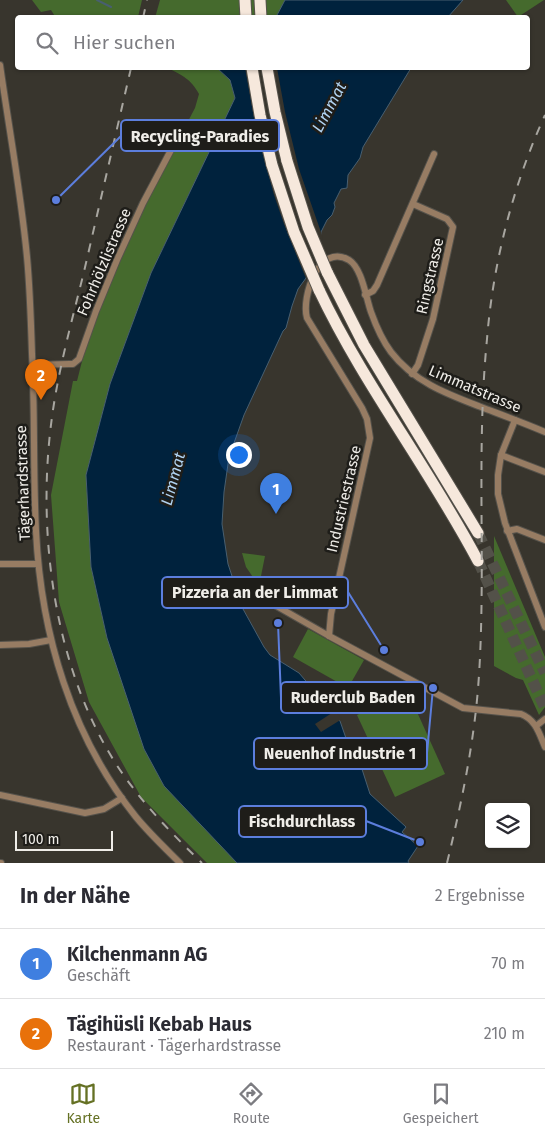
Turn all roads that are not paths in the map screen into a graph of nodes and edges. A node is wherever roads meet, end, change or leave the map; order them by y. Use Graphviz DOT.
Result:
graph roads {
  1 [pos="245,0"];
  2 [pos="260,0"];
  3 [pos="246,15"];
  4 [pos="261,15"];
  5 [pos="0,65"];
  6 [pos="252,70"];
  7 [pos="267,70"];
  8 [pos="179,135"];
  9 [pos="434,154"];
  10 [pos="413,204"];
  11 [pos="322,269"];
  12 [pos="366,295"];
  13 [pos="33,365"];
  14 [pos="412,374"];
  15 [pos="516,420"];
  16 [pos="545,432"];
  17 [pos="501,455"];
  18 [pos="545,472"];
  19 [pos="508,531"];
  20 [pos="478,533"];
  21 [pos="545,540"];
  22 [pos="478,561"];
  23 [pos="0,564"];
  24 [pos="38,564"];
  25 [pos="261,593"];
  26 [pos="542,610"];
  27 [pos="545,627"];
  28 [pos="329,636"];
  29 [pos="51,640"];
  30 [pos="0,645"];
  31 [pos="545,719"];
  32 [pos="536,726"];
  33 [pos="545,747"];
  34 [pos="0,795"];
  35 [pos="122,798"];
  36 [pos="180,863"];
  1 -- 3 [label="highway"];
  2 -- 4 [label="highway"];
  5 -- 13 [label="street, Tägerhardstrasse"];
  6 -- 22 [label="highway, bridge"];
  7 -- 11 [label="highway, bridge"];
  8 -- 13 [label="street, Fohrhölzlistrasse"];
  9 -- 10 [label="street"];
  10 -- 12 [label="street"];
  10 -- 14 [label="street, Ringstrasse"];
  11 -- 12 [label="street, Limmatstrasse"];
  11 -- 20 [label="highway"];
  11 -- 28 [label="street, Industriestrasse"];
  12 -- 14 [label="street, Limmatstrasse"];
  13 -- 24 [label="street, Tägerhardstrasse"];
  14 -- 15 [label="street, Limmatstrasse"];
  15 -- 16 [label="street, Limmatstrasse"];
  15 -- 17 [label="street"];
  17 -- 18 [label="street"];
  17 -- 19 [label="street"];
  19 -- 21 [label="street"];
  19 -- 26 [label="street"];
  23 -- 24 [label="street"];
  24 -- 29 [label="street, Tägerhardstrasse"];
  25 -- 28 [label="street"];
  26 -- 27 [label="street"];
  28 -- 32 [label="street"];
  29 -- 30 [label="street"];
  29 -- 35 [label="street, Tägerhardstrasse"];
  31 -- 32 [label="street"];
  32 -- 33 [label="street"];
  34 -- 35 [label="street"];
  35 -- 36 [label="street, Tägerhardstrasse"];
}
